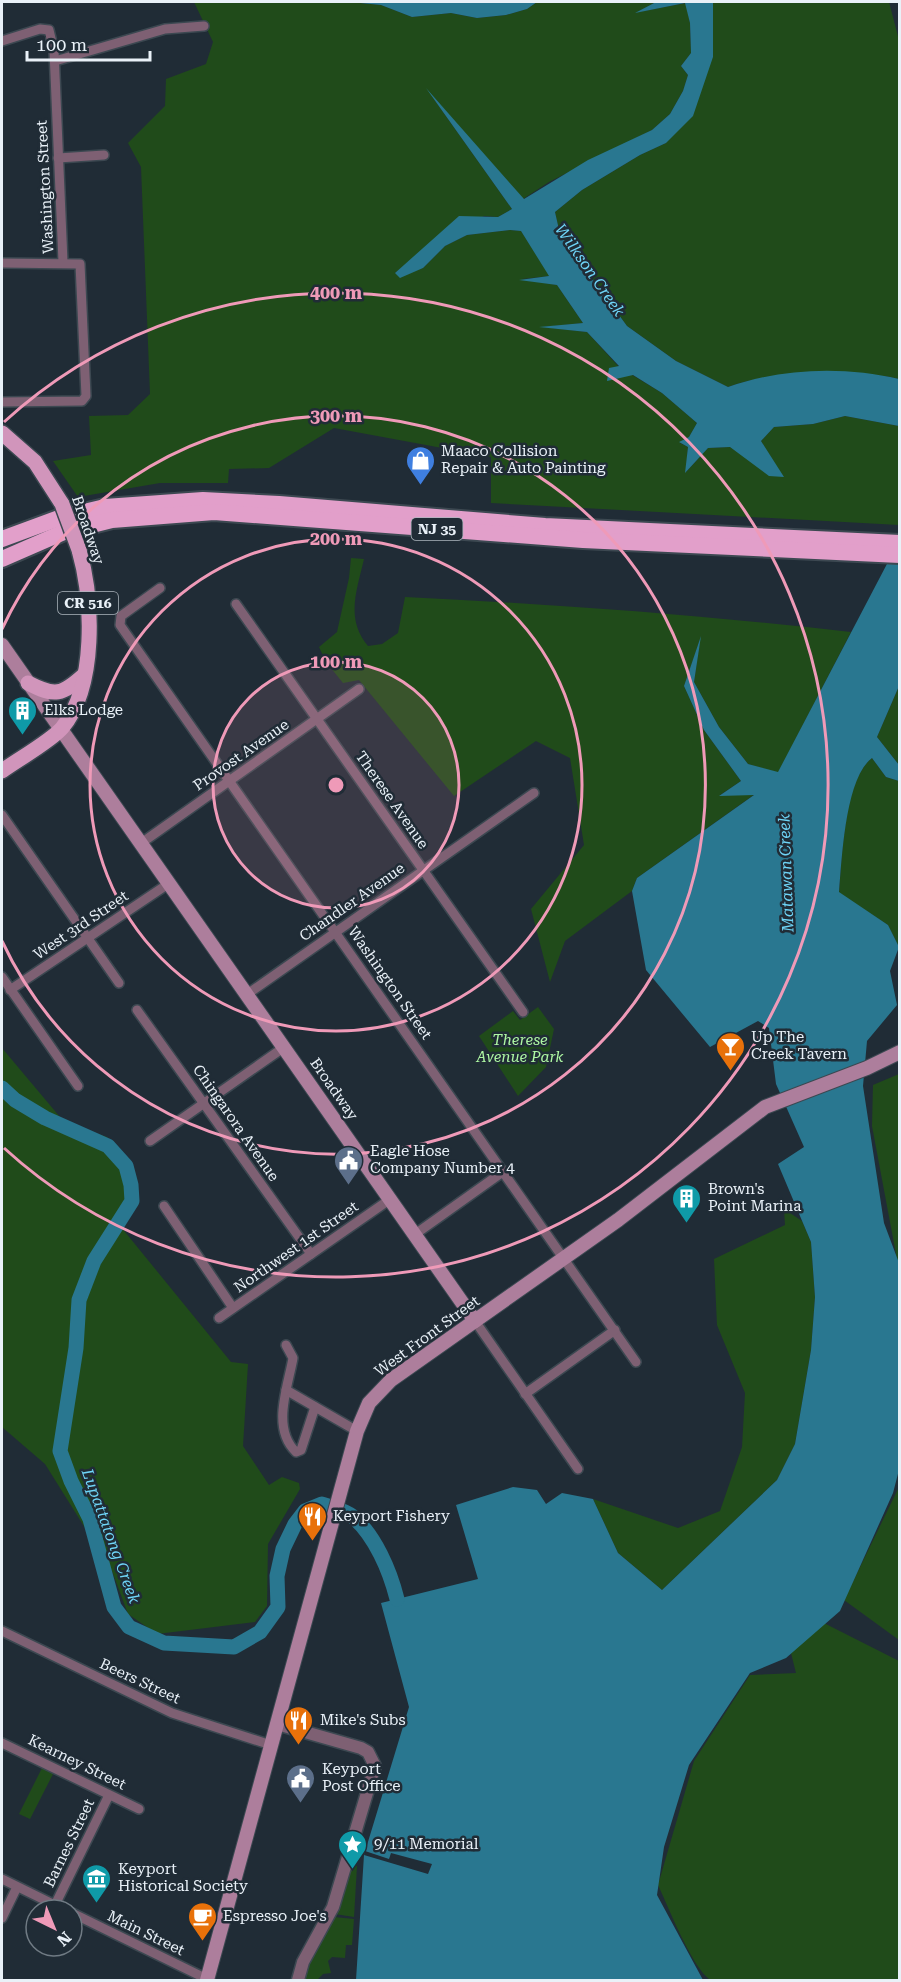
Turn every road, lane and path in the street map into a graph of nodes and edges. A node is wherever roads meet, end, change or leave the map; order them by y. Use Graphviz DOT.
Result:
graph roads {
  1 [pos="204,26"];
  2 [pos="2,41"];
  3 [pos="55,61"];
  4 [pos="105,155"];
  5 [pos="58,158"];
  6 [pos="63,262"];
  7 [pos="2,263"];
  8 [pos="2,402"];
  9 [pos="3,435"];
  10 [pos="2,541"];
  11 [pos="888,546"];
  12 [pos="900,555"];
  13 [pos="2,559"];
  14 [pos="160,588"];
  15 [pos="236,604"];
  16 [pos="2,645"];
  17 [pos="84,675"];
  18 [pos="28,683"];
  19 [pos="359,689"];
  20 [pos="318,720"];
  21 [pos="62,729"];
  22 [pos="2,771"];
  23 [pos="230,781"];
  24 [pos="534,793"];
  25 [pos="2,815"];
  26 [pos="140,844"];
  27 [pos="423,871"];
  28 [pos="168,884"];
  29 [pos="336,932"];
  30 [pos="88,938"];
  31 [pos="2,977"];
  32 [pos="119,983"];
  33 [pos="10,990"];
  34 [pos="246,995"];
  35 [pos="137,1010"];
  36 [pos="523,1012"];
  37 [pos="283,1048"];
  38 [pos="900,1052"];
  39 [pos="78,1086"];
  40 [pos="204,1104"];
  41 [pos="150,1141"];
  42 [pos="504,1172"];
  43 [pos="389,1200"];
  44 [pos="164,1206"];
  45 [pos="414,1235"];
  46 [pos="311,1254"];
  47 [pos="565,1258"];
  48 [pos="233,1308"];
  49 [pos="219,1318"];
  50 [pos="475,1321"];
  51 [pos="615,1330"];
  52 [pos="285,1345"];
  53 [pos="636,1362"];
  54 [pos="286,1390"];
  55 [pos="525,1394"];
  56 [pos="315,1407"];
  57 [pos="357,1431"];
  58 [pos="578,1469"];
  59 [pos="2,1631"];
  60 [pos="277,1724"];
  61 [pos="2,1743"];
  62 [pos="271,1745"];
  63 [pos="109,1795"];
  64 [pos="139,1809"];
  65 [pos="2,1879"];
  66 [pos="17,1887"];
  67 [pos="40,1898"];
  68 [pos="58,1898"];
  69 [pos="2,1918"];
  70 [pos="84,1919"];
  71 [pos="207,1980"];
  72 [pos="298,1980"];
  1 -- 3 [label="street"];
  2 -- 3 [label="street, Washington Street"];
  3 -- 5 [label="street, Washington Street"];
  4 -- 5 [label="street"];
  5 -- 6 [label="street, Washington Street"];
  6 -- 7 [label="street"];
  6 -- 8 [label="street, Washington Street"];
  9 -- 17 [label="main road, Broadway / CR 516, bridge"];
  10 -- 11 [label="highway, NJ 35"];
  11 -- 12 [label="highway, NJ 35"];
  11 -- 13 [label="highway, NJ 35"];
  14 -- 23 [label="street, Washington Street"];
  15 -- 20 [label="street, Therese Avenue"];
  16 -- 18 [label="main road, Broadway"];
  17 -- 18 [label="main road"];
  17 -- 21 [label="main road, Broadway / CR 516"];
  18 -- 21 [label="main road, Broadway"];
  19 -- 20 [label="street, Provost Avenue"];
  20 -- 23 [label="street, Provost Avenue"];
  20 -- 27 [label="street, Therese Avenue"];
  21 -- 22 [label="main road, CR 516"];
  21 -- 26 [label="main road, Broadway"];
  23 -- 26 [label="street, Provost Avenue"];
  23 -- 29 [label="street, Washington Street"];
  24 -- 27 [label="street, Chandler Avenue"];
  25 -- 30 [label="street"];
  26 -- 28 [label="main road, Broadway"];
  27 -- 29 [label="street, Chandler Avenue"];
  27 -- 36 [label="street, Therese Avenue"];
  28 -- 30 [label="street, West 3rd Street"];
  28 -- 34 [label="main road, Broadway"];
  29 -- 34 [label="street, Chandler Avenue"];
  29 -- 42 [label="street, Washington Street"];
  30 -- 32 [label="street"];
  30 -- 33 [label="street, West 3rd Street"];
  31 -- 33 [label="street"];
  33 -- 39 [label="street"];
  34 -- 37 [label="main road, Broadway"];
  35 -- 40 [label="street, Chingarora Avenue"];
  37 -- 40 [label="street"];
  37 -- 43 [label="main road, Broadway"];
  38 -- 47 [label="main road, West Front Street"];
  40 -- 41 [label="street"];
  40 -- 46 [label="street, Chingarora Avenue"];
  42 -- 45 [label="street"];
  42 -- 47 [label="street, Washington Street"];
  43 -- 45 [label="main road, Broadway"];
  43 -- 46 [label="street, Northwest 1st Street"];
  44 -- 48 [label="street"];
  45 -- 50 [label="main road, Broadway"];
  46 -- 48 [label="street, Northwest 1st Street"];
  47 -- 50 [label="main road, West Front Street"];
  47 -- 51 [label="street, Washington Street"];
  48 -- 49 [label="street, Northwest 1st Street"];
  50 -- 55 [label="street, Broadway"];
  50 -- 57 [label="main road, West Front Street"];
  51 -- 53 [label="street, Washington Street"];
  51 -- 55 [label="street"];
  52 -- 54 [label="street"];
  54 -- 56 [label="street"];
  54 -- 56 [label="street"];
  55 -- 58 [label="street, Broadway"];
  56 -- 57 [label="street"];
  57 -- 60 [label="main road, West Front Street"];
  59 -- 62 [label="street, Beers Street"];
  60 -- 62 [label="main road, West Front Street"];
  60 -- 72 [label="street"];
  61 -- 63 [label="street, Kearney Street"];
  62 -- 71 [label="main road, West Front Street"];
  63 -- 64 [label="street, Kearney Street"];
  63 -- 68 [label="street, Barnes Street"];
  65 -- 66 [label="street"];
  66 -- 67 [label="street"];
  66 -- 69 [label="street"];
  70 -- 71 [label="street, Main Street"];
}
